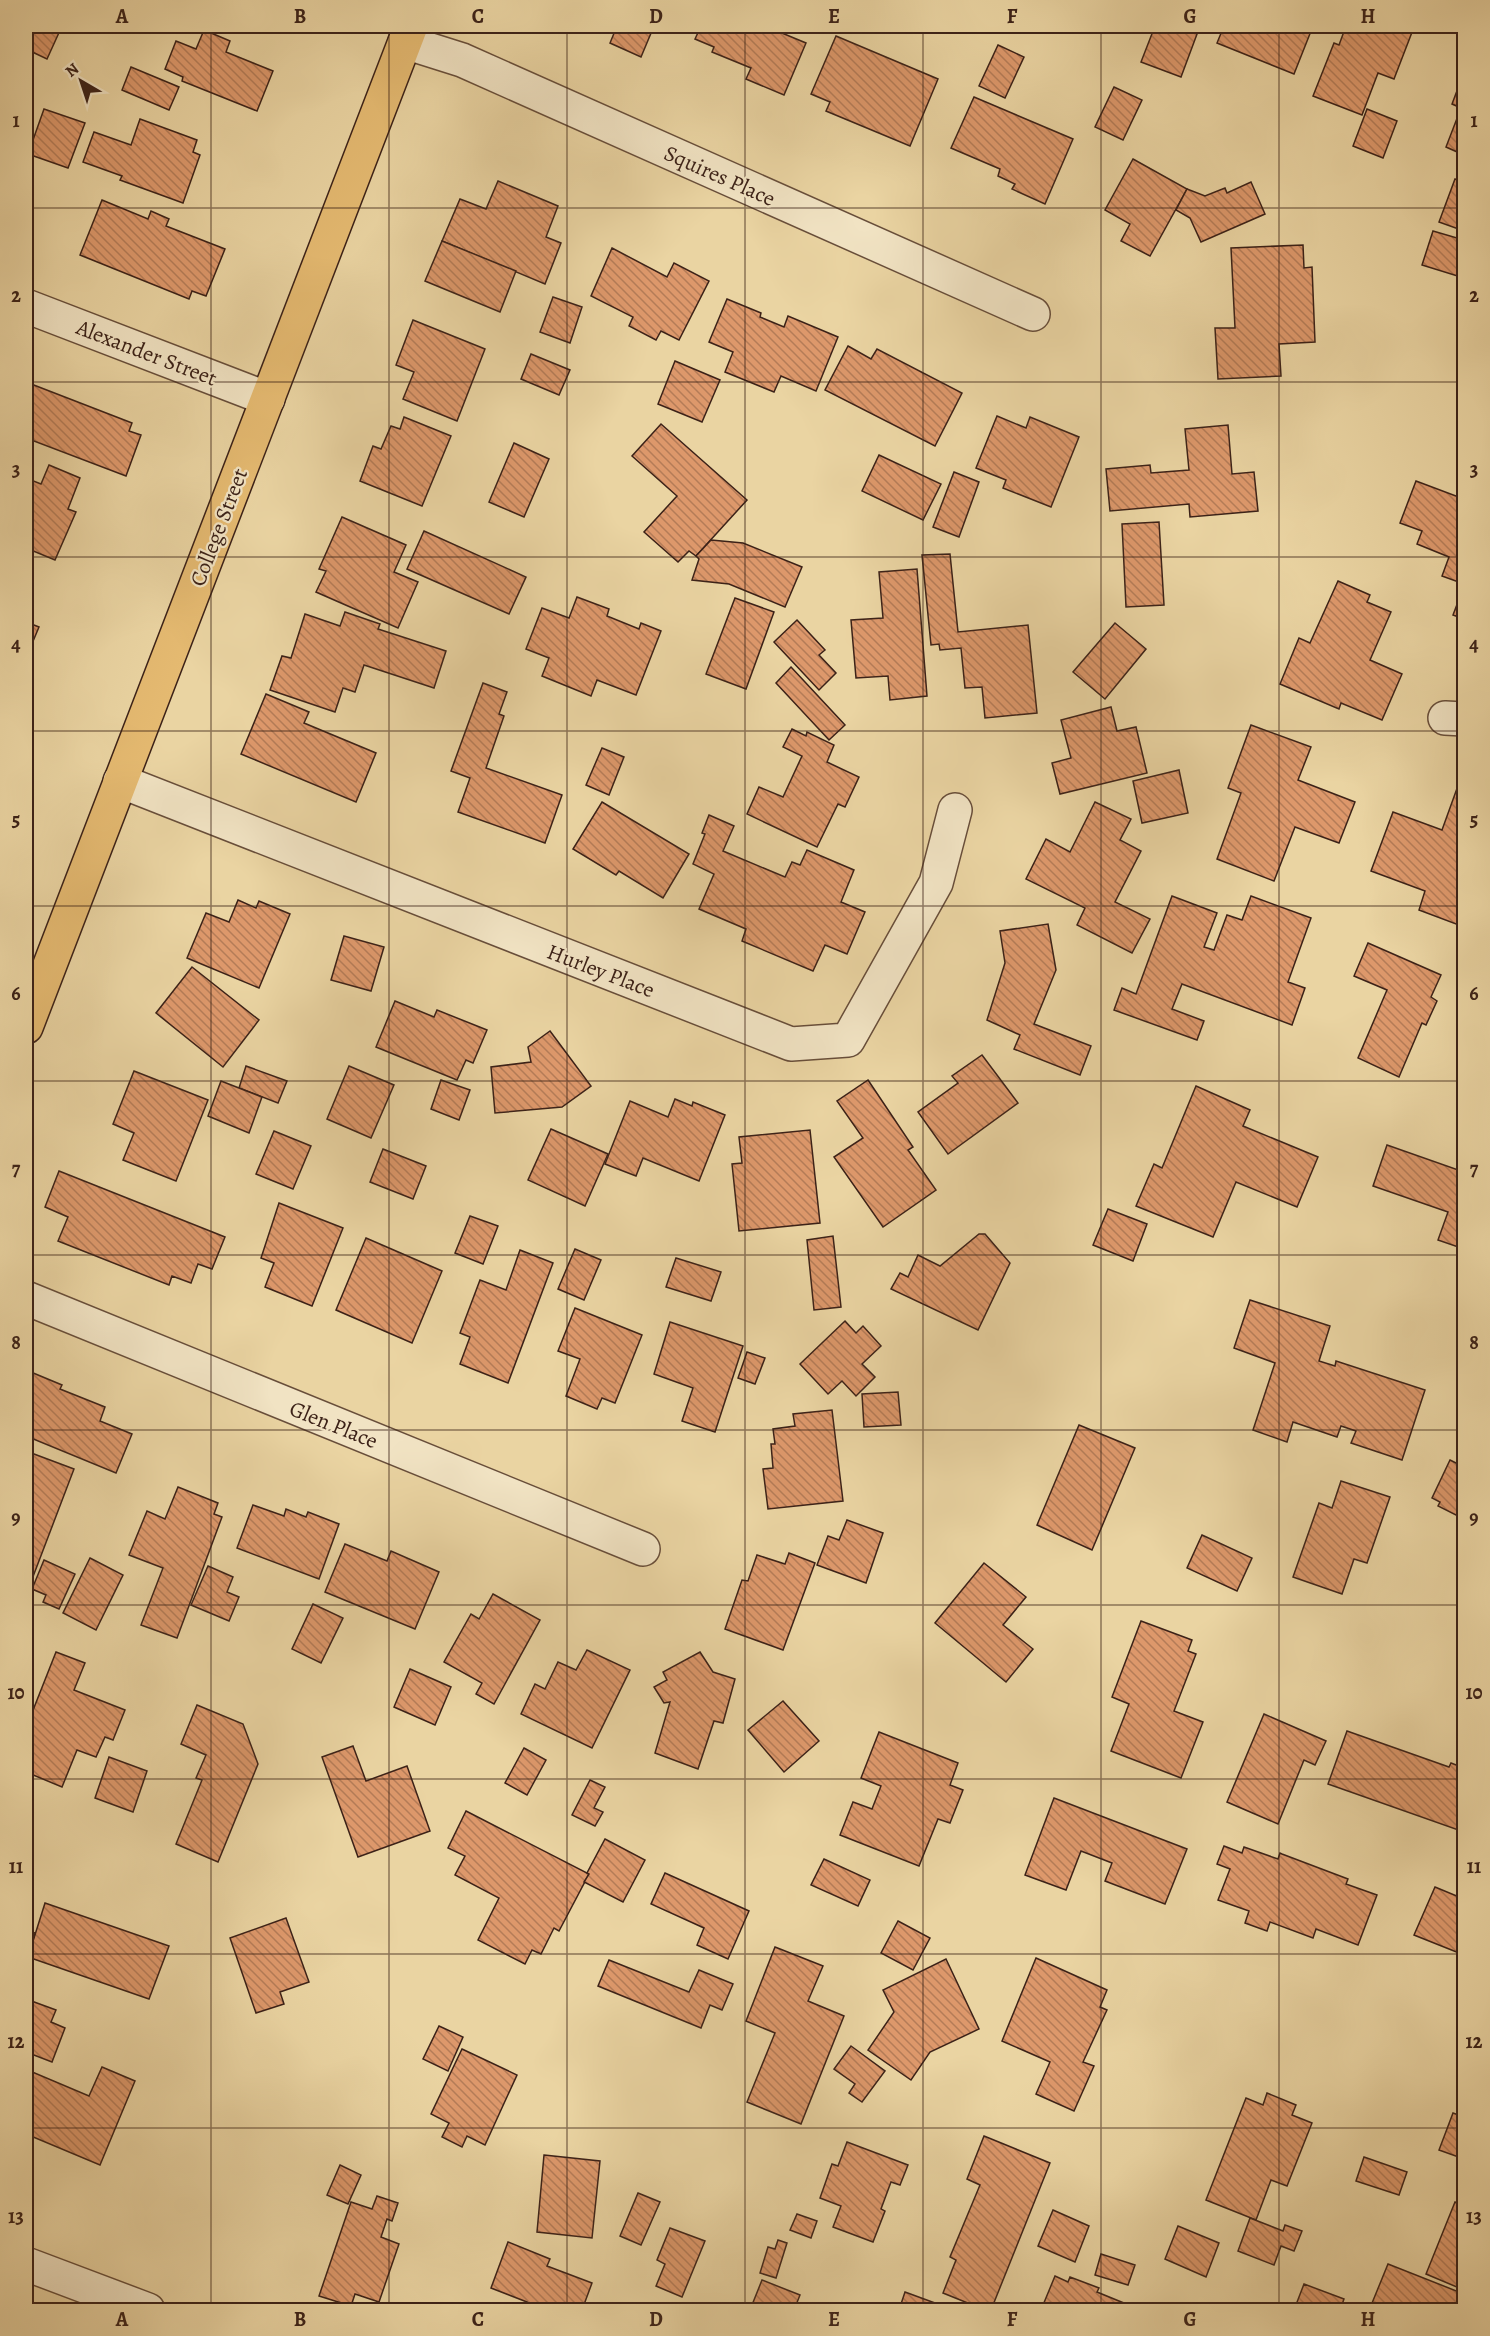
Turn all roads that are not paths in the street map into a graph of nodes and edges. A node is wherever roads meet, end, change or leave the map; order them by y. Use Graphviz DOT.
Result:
graph roads {
  1 [pos="408,34"];
  2 [pos="26,306"];
  3 [pos="1033,314"];
  4 [pos="268,399"];
  5 [pos="120,781"];
  6 [pos="955,810"];
  7 [pos="32,990"];
  8 [pos="26,1028"];
  9 [pos="26,1298"];
  10 [pos="643,1549"];
  11 [pos="26,2264"];
  12 [pos="148,2310"];
  1 -- 3 [label="street, Squires Place"];
  1 -- 4 [label="main road, College Street"];
  2 -- 4 [label="street, Alexander Street"];
  4 -- 5 [label="main road, College Street"];
  5 -- 6 [label="street, Hurley Place"];
  5 -- 7 [label="main road, College Street"];
  7 -- 8 [label="main road, College Street"];
  9 -- 10 [label="street, Glen Place"];
  11 -- 12 [label="street"];
}
